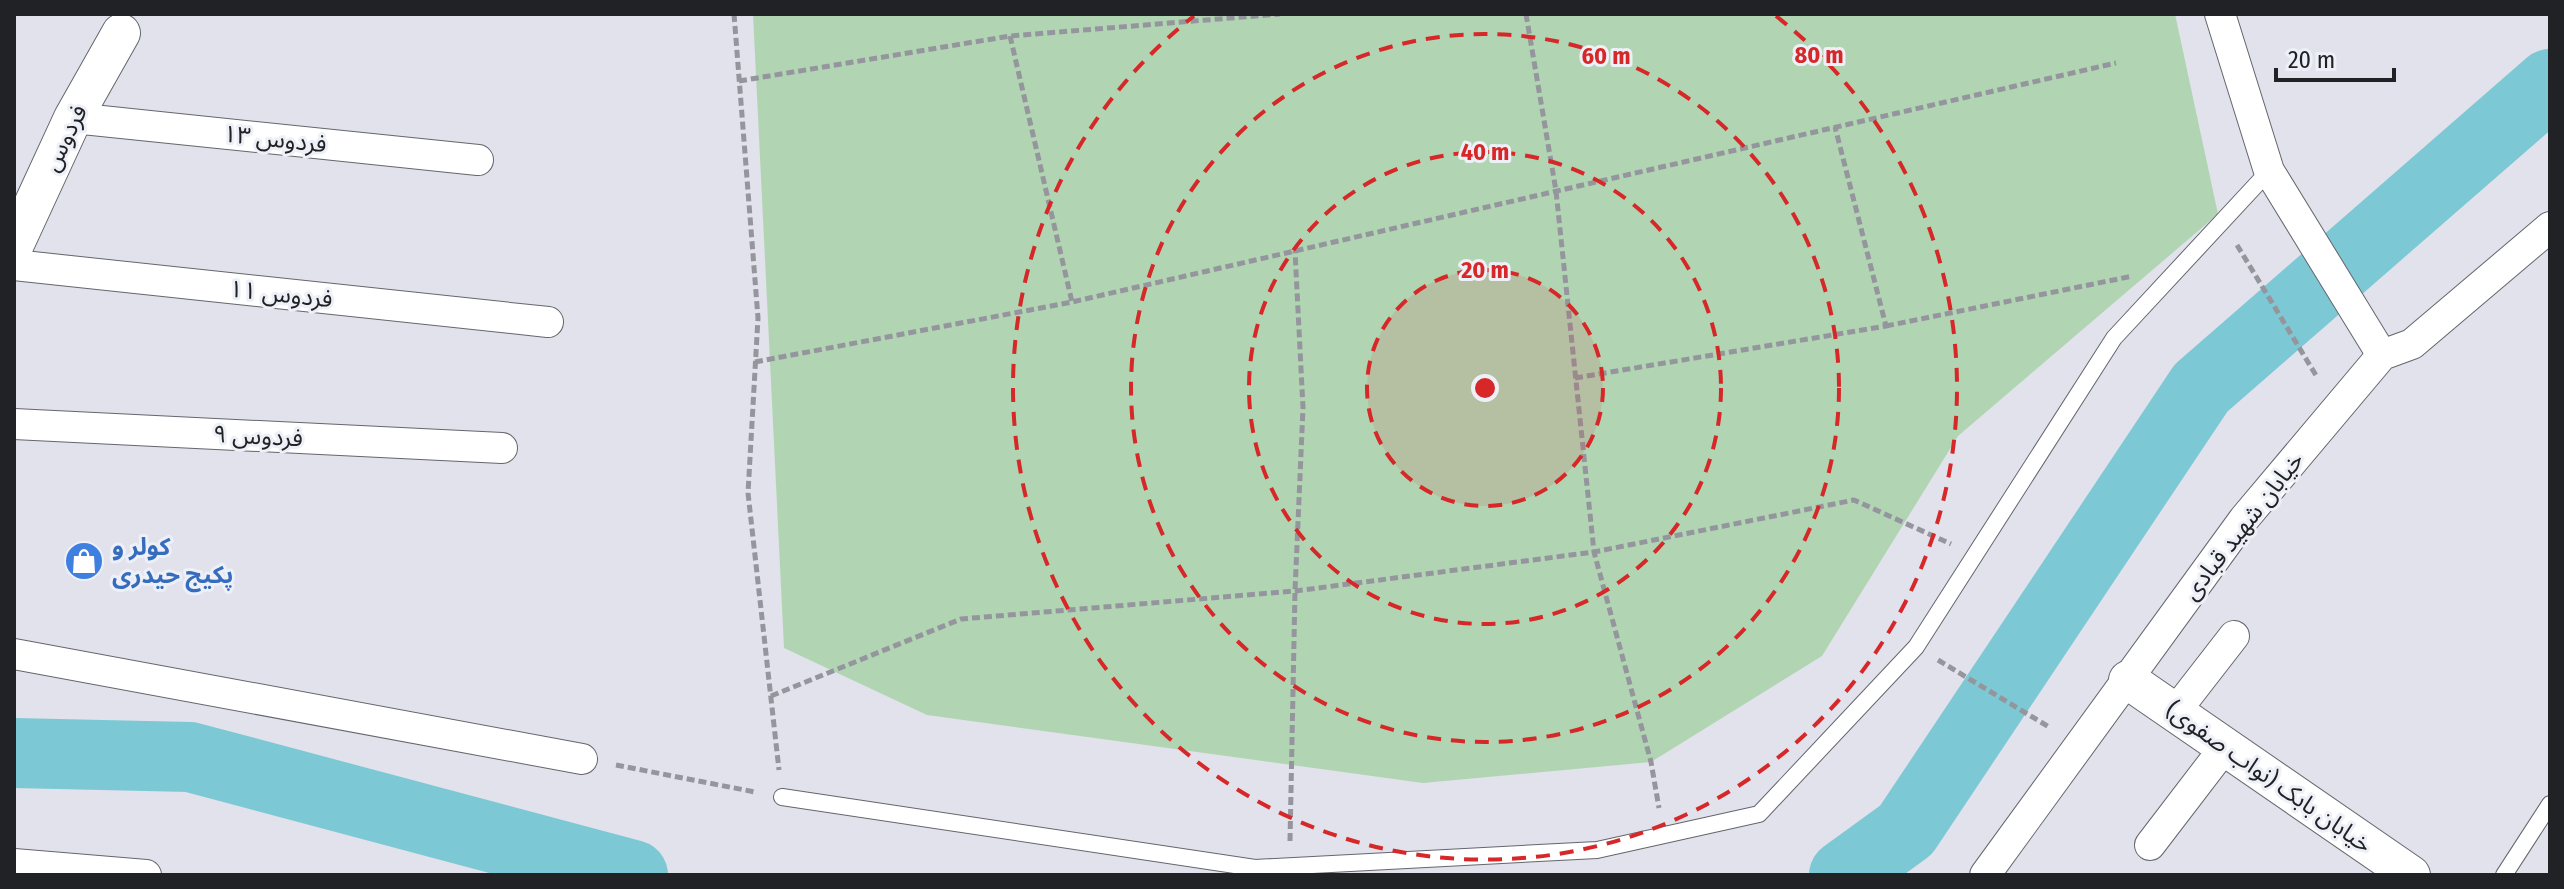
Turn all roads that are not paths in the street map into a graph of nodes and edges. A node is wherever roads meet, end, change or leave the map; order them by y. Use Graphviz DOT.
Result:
graph roads {
  1 [pos="2220,14"];
  2 [pos="128,20"];
  3 [pos="73,118"];
  4 [pos="478,160"];
  5 [pos="2269,171"];
  6 [pos="2550,227"];
  7 [pos="14,246"];
  8 [pos="14,265"];
  9 [pos="548,322"];
  10 [pos="2382,355"];
  11 [pos="14,424"];
  12 [pos="502,448"];
  13 [pos="2234,636"];
  14 [pos="14,654"];
  15 [pos="2128,680"];
  16 [pos="2175,712"];
  17 [pos="2225,747"];
  18 [pos="582,759"];
  19 [pos="782,797"];
  20 [pos="2550,804"];
  21 [pos="2150,845"];
  22 [pos="14,864"];
  23 [pos="146,875"];
  24 [pos="1985,875"];
  25 [pos="2411,875"];
  26 [pos="2504,875"];
  1 -- 5 [label="street"];
  2 -- 3 [label="street, فردوس"];
  3 -- 4 [label="street, فردوس ۱۳"];
  3 -- 7 [label="street, فردوس"];
  5 -- 10 [label="street"];
  5 -- 19 [label="lane"];
  6 -- 10 [label="street, خیابان شهید قبادی"];
  8 -- 9 [label="street, فردوس ۱۱"];
  10 -- 15 [label="street, خیابان شهید قبادی"];
  11 -- 12 [label="street, فردوس ۹"];
  13 -- 16 [label="street"];
  14 -- 18 [label="street"];
  15 -- 16 [label="street, خیابان بابک (نواب صفوی)"];
  15 -- 24 [label="street, خیابان شهید قبادی"];
  16 -- 17 [label="street, خیابان بابک (نواب صفوی)"];
  17 -- 21 [label="street"];
  17 -- 25 [label="street, خیابان بابک (نواب صفوی)"];
  20 -- 26 [label="lane"];
  22 -- 23 [label="street"];
}
